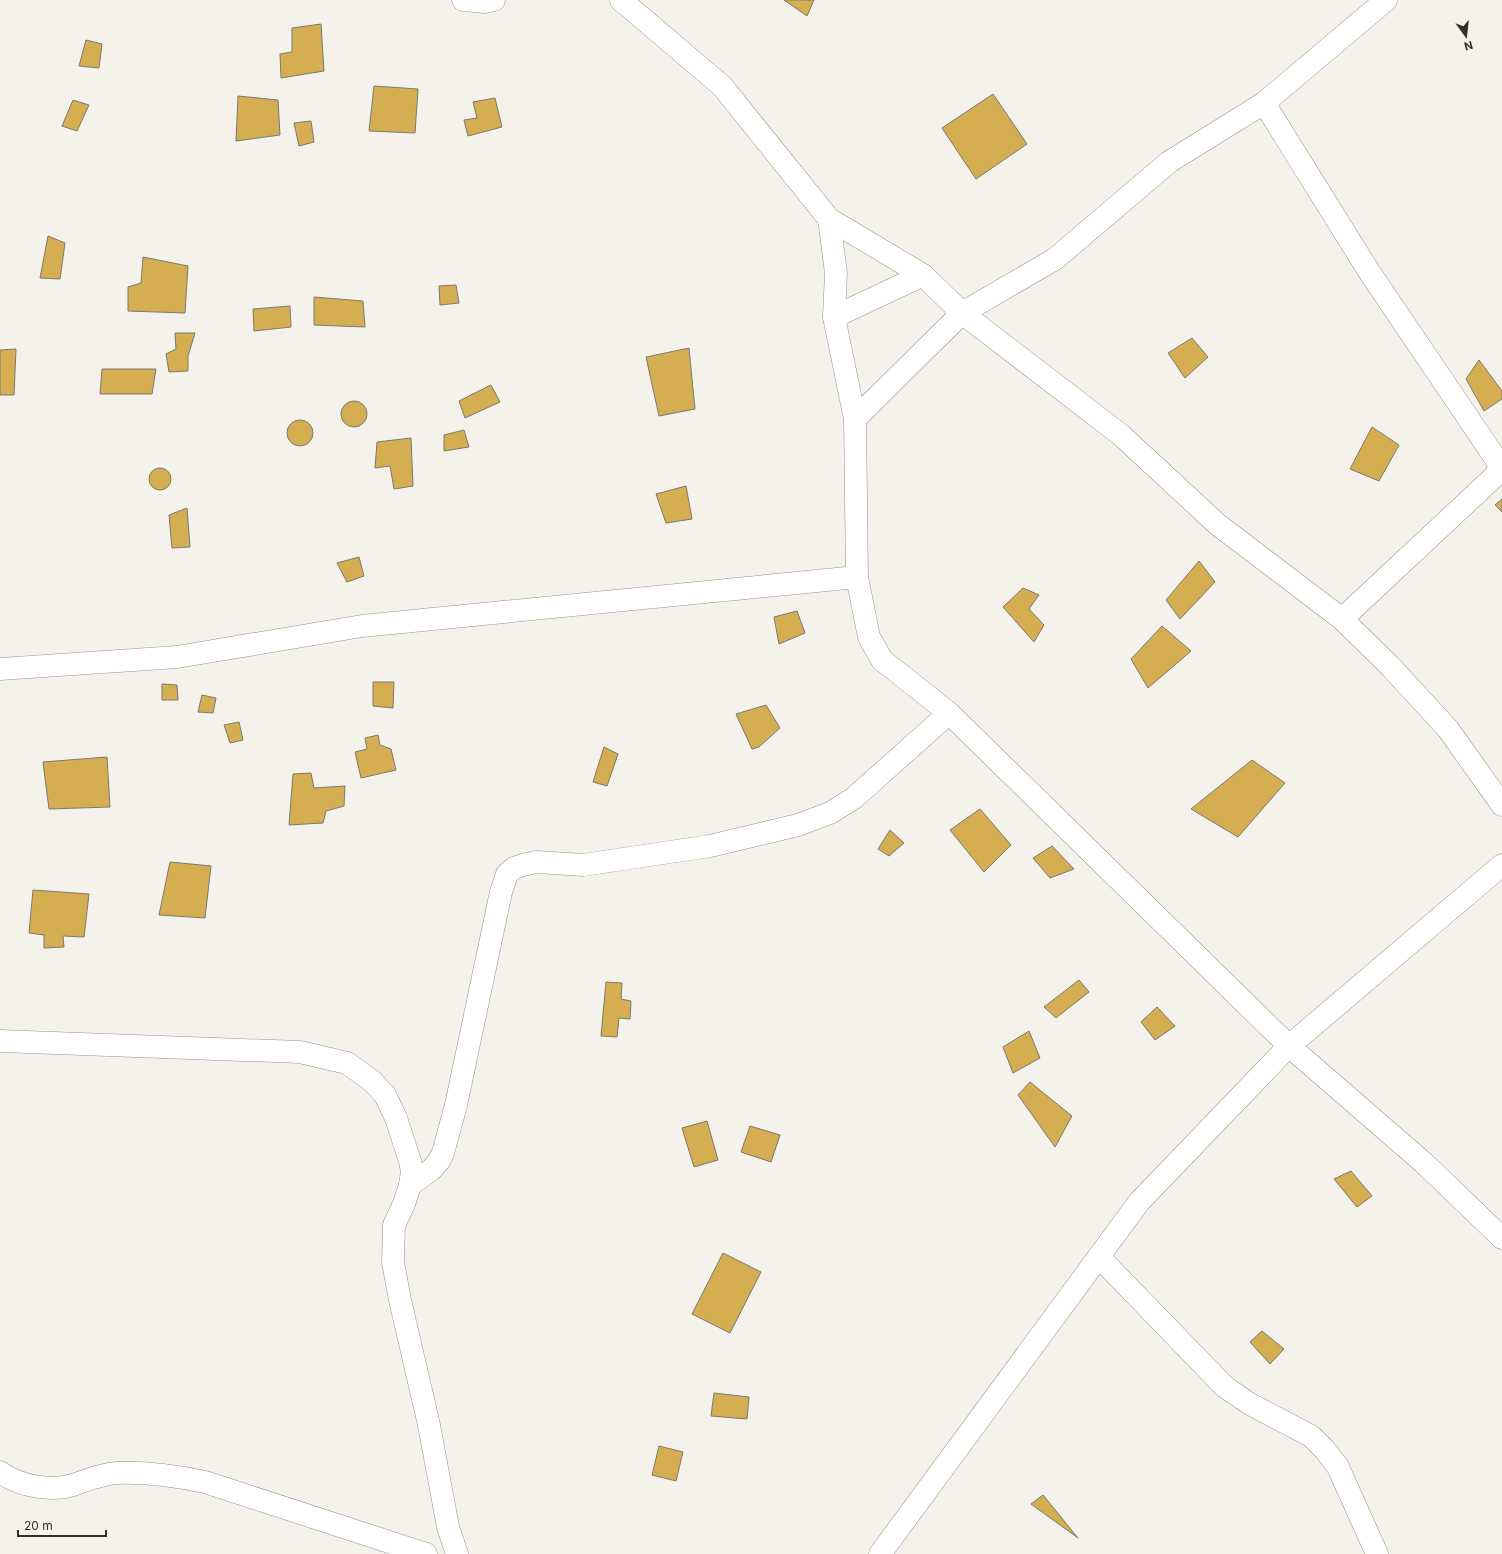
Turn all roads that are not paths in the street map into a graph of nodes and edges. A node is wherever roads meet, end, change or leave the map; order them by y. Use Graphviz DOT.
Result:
graph roads {
  1 [pos="463,0"];
  2 [pos="494,0"];
  3 [pos="621,0"];
  4 [pos="1386,0"];
  5 [pos="1264,103"];
  6 [pos="829,219"];
  7 [pos="923,275"];
  8 [pos="962,313"];
  9 [pos="834,317"];
  10 [pos="854,420"];
  11 [pos="857,577"];
  12 [pos="1342,619"];
  13 [pos="0,668"];
  14 [pos="949,713"];
  15 [pos="1502,805"];
  16 [pos="1502,865"];
  17 [pos="0,1041"];
  18 [pos="1289,1046"];
  19 [pos="410,1185"];
  20 [pos="1502,1238"];
  21 [pos="1099,1257"];
  22 [pos="0,1472"];
  23 [pos="426,1554"];
  24 [pos="457,1554"];
  25 [pos="880,1554"];
  26 [pos="1377,1554"];
  1 -- 2 [label="street"];
  3 -- 6 [label="street"];
  4 -- 5 [label="street"];
  5 -- 8 [label="street"];
  5 -- 12 [label="street"];
  6 -- 7 [label="street"];
  6 -- 9 [label="street"];
  7 -- 8 [label="street"];
  7 -- 9 [label="street"];
  8 -- 10 [label="street"];
  8 -- 12 [label="street"];
  9 -- 10 [label="street"];
  10 -- 11 [label="street"];
  11 -- 13 [label="street"];
  11 -- 14 [label="street"];
  12 -- 15 [label="street"];
  14 -- 18 [label="street"];
  14 -- 19 [label="street"];
  16 -- 18 [label="street"];
  17 -- 19 [label="street"];
  18 -- 20 [label="street"];
  18 -- 21 [label="street"];
  19 -- 24 [label="street"];
  21 -- 25 [label="street"];
  21 -- 26 [label="street"];
  22 -- 23 [label="street"];
}
